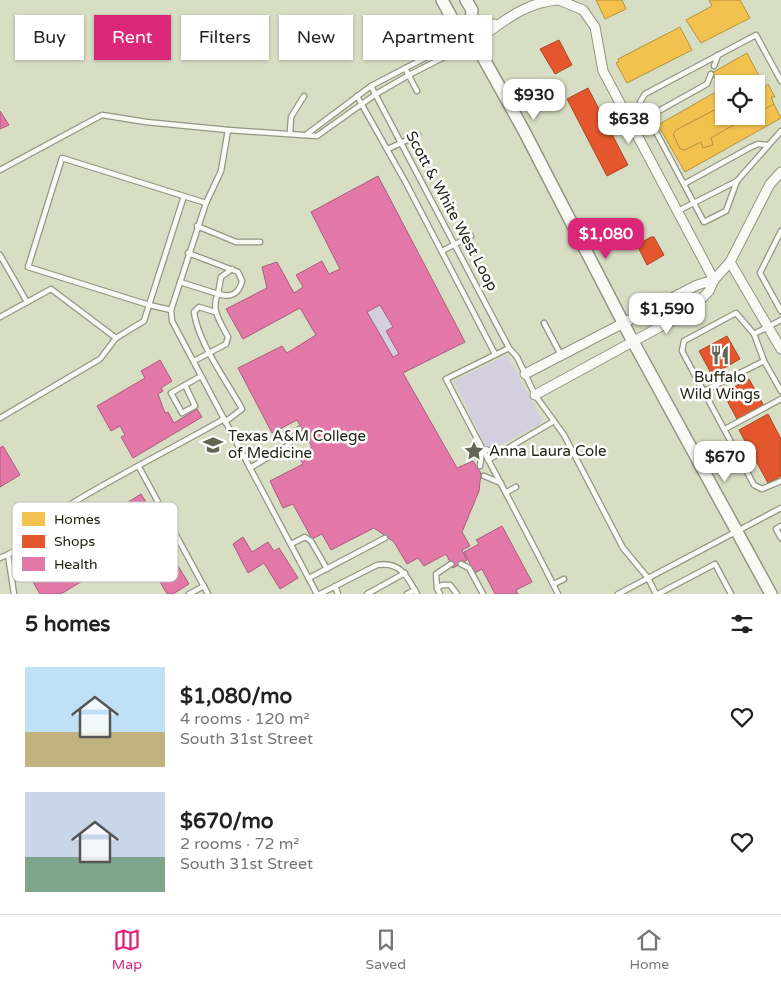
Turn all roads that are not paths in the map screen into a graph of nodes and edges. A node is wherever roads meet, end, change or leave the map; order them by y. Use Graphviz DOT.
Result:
graph roads {
  1 [pos="442,0"];
  2 [pos="466,0"];
  3 [pos="558,0"];
  4 [pos="450,15"];
  5 [pos="472,15"];
  6 [pos="492,25"];
  7 [pos="718,55"];
  8 [pos="421,60"];
  9 [pos="432,60"];
  10 [pos="486,60"];
  11 [pos="714,66"];
  12 [pos="405,68"];
  13 [pos="711,74"];
  14 [pos="408,75"];
  15 [pos="781,81"];
  16 [pos="372,86"];
  17 [pos="417,91"];
  18 [pos="376,94"];
  19 [pos="304,96"];
  20 [pos="357,96"];
  21 [pos="362,104"];
  22 [pos="648,118"];
  23 [pos="228,130"];
  24 [pos="781,131"];
  25 [pos="290,133"];
  26 [pos="306,134"];
  27 [pos="418,135"];
  28 [pos="402,142"];
  29 [pos="767,145"];
  30 [pos="388,149"];
  31 [pos="0,170"];
  32 [pos="781,172"];
  33 [pos="737,181"];
  34 [pos="684,184"];
  35 [pos="184,196"];
  36 [pos="694,202"];
  37 [pos="206,203"];
  38 [pos="678,211"];
  39 [pos="197,226"];
  40 [pos="781,231"];
  41 [pos="471,236"];
  42 [pos="260,242"];
  43 [pos="456,244"];
  44 [pos="442,251"];
  45 [pos="188,253"];
  46 [pos="0,254"];
  47 [pos="730,262"];
  48 [pos="232,269"];
  49 [pos="714,280"];
  50 [pos="180,282"];
  51 [pos="218,294"];
  52 [pos="27,302"];
  53 [pos="149,305"];
  54 [pos="172,310"];
  55 [pos="781,311"];
  56 [pos="215,312"];
  57 [pos="0,317"];
  58 [pos="781,320"];
  59 [pos="544,323"];
  60 [pos="623,324"];
  61 [pos="768,327"];
  62 [pos="754,334"];
  63 [pos="116,338"];
  64 [pos="633,342"];
  65 [pos="510,348"];
  66 [pos="781,349"];
  67 [pos="210,352"];
  68 [pos="495,354"];
  69 [pos="561,355"];
  70 [pos="764,360"];
  71 [pos="194,361"];
  72 [pos="525,374"];
  73 [pos="201,376"];
  74 [pos="185,385"];
  75 [pos="704,391"];
  76 [pos="781,391"];
  77 [pos="536,395"];
  78 [pos="781,399"];
  79 [pos="0,418"];
  80 [pos="225,421"];
  81 [pos="554,421"];
  82 [pos="299,429"];
  83 [pos="725,429"];
  84 [pos="482,448"];
  85 [pos="499,452"];
  86 [pos="488,460"];
  87 [pos="480,466"];
  88 [pos="139,467"];
  89 [pos="250,468"];
  90 [pos="484,476"];
  91 [pos="781,481"];
  92 [pos="502,483"];
  93 [pos="516,487"];
  94 [pos="507,492"];
  95 [pos="76,502"];
  96 [pos="158,502"];
  97 [pos="781,508"];
  98 [pos="779,527"];
  99 [pos="737,532"];
  100 [pos="178,538"];
  101 [pos="385,538"];
  102 [pos="781,538"];
  103 [pos="291,544"];
  104 [pos="12,553"];
  105 [pos="8,555"];
  106 [pos="0,558"];
  107 [pos="451,564"];
  108 [pos="461,564"];
  109 [pos="327,569"];
  110 [pos="405,573"];
  111 [pos="309,578"];
  112 [pos="648,578"];
  113 [pos="564,579"];
  114 [pos="12,581"];
  115 [pos="554,584"];
  116 [pos="204,586"];
  117 [pos="335,586"];
  118 [pos="437,588"];
  119 [pos="416,592"];
  120 [pos="189,594"];
  121 [pos="208,594"];
  122 [pos="319,594"];
  123 [pos="338,594"];
  124 [pos="367,594"];
  125 [pos="407,594"];
  126 [pos="440,594"];
  127 [pos="457,594"];
  128 [pos="483,594"];
  129 [pos="558,594"];
  130 [pos="618,594"];
  131 [pos="657,594"];
  132 [pos="731,594"];
  133 [pos="771,594"];
  1 -- 4 [label="main road"];
  2 -- 5 [label="main road"];
  3 -- 6 [label="street"];
  3 -- 38 [label="street"];
  7 -- 11 [label="lane"];
  7 -- 15 [label="lane"];
  7 -- 22 [label="lane"];
  8 -- 12 [label="lane"];
  9 -- 14 [label="lane"];
  10 -- 60 [label="main road"];
  12 -- 14 [label="lane"];
  12 -- 16 [label="lane"];
  13 -- 22 [label="lane"];
  14 -- 17 [label="lane"];
  14 -- 18 [label="lane"];
  16 -- 18 [label="lane, Scott & White West Loop"];
  16 -- 20 [label="lane"];
  18 -- 21 [label="lane"];
  18 -- 28 [label="lane, Scott & White West Loop"];
  19 -- 25 [label="lane"];
  20 -- 21 [label="lane, Scott & White West Loop"];
  20 -- 26 [label="lane"];
  21 -- 26 [label="lane"];
  21 -- 30 [label="lane, Scott & White West Loop"];
  22 -- 34 [label="lane"];
  23 -- 25 [label="lane"];
  23 -- 31 [label="lane"];
  23 -- 37 [label="lane"];
  24 -- 29 [label="lane"];
  25 -- 26 [label="lane"];
  27 -- 28 [label="lane"];
  28 -- 30 [label="lane"];
  28 -- 43 [label="lane, Scott & White West Loop"];
  29 -- 33 [label="lane"];
  29 -- 34 [label="lane"];
  30 -- 44 [label="lane, Scott & White West Loop"];
  32 -- 47 [label="street"];
  33 -- 36 [label="lane"];
  33 -- 36 [label="lane"];
  34 -- 36 [label="lane"];
  35 -- 37 [label="lane"];
  35 -- 53 [label="lane"];
  35 -- 53 [label="lane"];
  36 -- 38 [label="lane"];
  37 -- 39 [label="lane"];
  38 -- 49 [label="street"];
  39 -- 42 [label="lane"];
  39 -- 45 [label="lane"];
  40 -- 55 [label="lane"];
  41 -- 43 [label="lane"];
  43 -- 44 [label="lane"];
  43 -- 65 [label="lane, Scott & White West Loop"];
  44 -- 68 [label="lane, Scott & White West Loop"];
  45 -- 48 [label="lane"];
  45 -- 50 [label="lane"];
  46 -- 52 [label="lane"];
  47 -- 49 [label="street"];
  47 -- 61 [label="street"];
  48 -- 51 [label="lane"];
  48 -- 51 [label="lane"];
  49 -- 60 [label="street"];
  49 -- 64 [label="street"];
  50 -- 51 [label="lane"];
  50 -- 54 [label="lane"];
  51 -- 56 [label="lane"];
  52 -- 57 [label="lane"];
  52 -- 63 [label="lane"];
  53 -- 54 [label="lane"];
  53 -- 63 [label="lane"];
  54 -- 71 [label="lane"];
  56 -- 67 [label="lane"];
  56 -- 67 [label="lane"];
  58 -- 61 [label="lane"];
  59 -- 69 [label="lane"];
  60 -- 64 [label="main road"];
  60 -- 69 [label="street"];
  61 -- 62 [label="lane"];
  61 -- 66 [label="street"];
  62 -- 70 [label="lane"];
  62 -- 75 [label="lane"];
  63 -- 79 [label="lane"];
  64 -- 77 [label="street"];
  64 -- 99 [label="main road"];
  65 -- 68 [label="lane"];
  65 -- 72 [label="lane, Scott & White West Loop"];
  67 -- 71 [label="lane"];
  67 -- 80 [label="lane"];
  68 -- 84 [label="lane"];
  69 -- 72 [label="street"];
  70 -- 75 [label="lane"];
  70 -- 76 [label="lane"];
  71 -- 73 [label="lane"];
  72 -- 77 [label="lane, Scott & White West Loop"];
  73 -- 74 [label="lane"];
  73 -- 80 [label="lane"];
  74 -- 74 [label="lane"];
  75 -- 83 [label="lane"];
  77 -- 81 [label="lane, Scott & White West Loop"];
  78 -- 83 [label="lane"];
  80 -- 88 [label="lane"];
  80 -- 89 [label="lane"];
  81 -- 85 [label="lane"];
  81 -- 112 [label="lane, Scott & White West Loop"];
  82 -- 89 [label="lane"];
  83 -- 91 [label="lane"];
  84 -- 85 [label="lane"];
  84 -- 86 [label="lane"];
  84 -- 87 [label="lane"];
  85 -- 86 [label="lane"];
  86 -- 92 [label="lane"];
  88 -- 95 [label="lane"];
  88 -- 96 [label="lane"];
  89 -- 103 [label="lane"];
  90 -- 92 [label="lane"];
  92 -- 94 [label="lane"];
  93 -- 94 [label="lane"];
  94 -- 115 [label="lane"];
  97 -- 99 [label="lane"];
  98 -- 102 [label="lane"];
  99 -- 112 [label="lane"];
  99 -- 133 [label="main road"];
  100 -- 116 [label="lane"];
  101 -- 109 [label="lane"];
  103 -- 109 [label="lane"];
  103 -- 111 [label="lane"];
  104 -- 105 [label="lane"];
  105 -- 106 [label="lane"];
  105 -- 114 [label="lane"];
  107 -- 118 [label="lane"];
  108 -- 128 [label="lane"];
  109 -- 111 [label="lane"];
  110 -- 117 [label="lane"];
  110 -- 119 [label="lane"];
  110 -- 124 [label="lane"];
  111 -- 122 [label="lane"];
  112 -- 130 [label="lane"];
  112 -- 131 [label="lane, Scott & White West Loop"];
  113 -- 115 [label="lane"];
  115 -- 129 [label="lane"];
  116 -- 120 [label="lane"];
  116 -- 121 [label="lane"];
  117 -- 122 [label="lane"];
  117 -- 123 [label="lane"];
  118 -- 126 [label="lane"];
  118 -- 127 [label="lane"];
  119 -- 125 [label="lane"];
  131 -- 132 [label="lane"];
}
